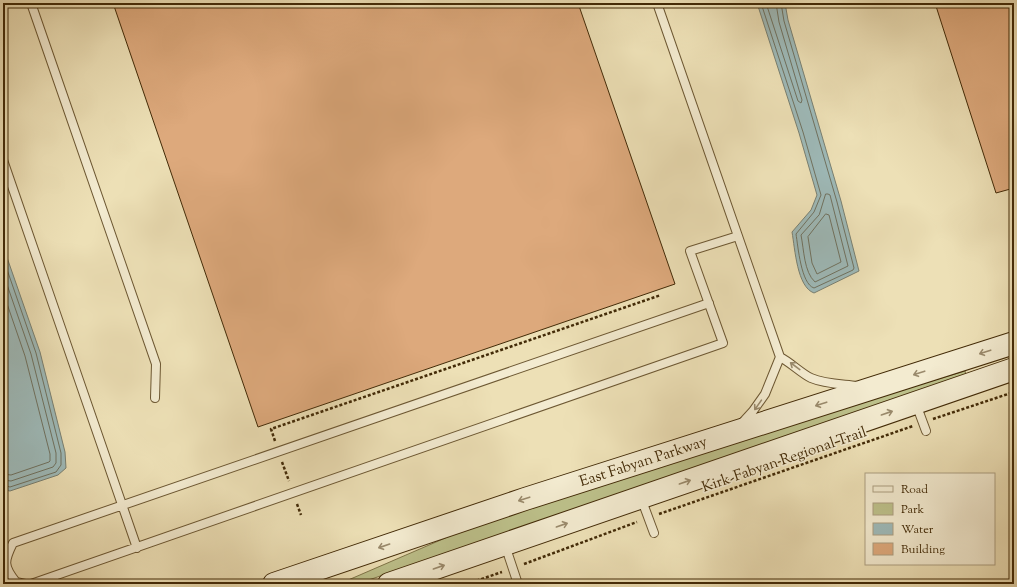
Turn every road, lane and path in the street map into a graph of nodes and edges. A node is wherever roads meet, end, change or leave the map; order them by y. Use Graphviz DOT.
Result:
graph roads {
  1 [pos="31,3"];
  2 [pos="657,3"];
  3 [pos="3,160"];
  4 [pos="738,236"];
  5 [pos="661,295"];
  6 [pos="709,303"];
  7 [pos="1014,343"];
  8 [pos="780,356"];
  9 [pos="1014,370"];
  10 [pos="871,388"];
  11 [pos="1014,392"];
  12 [pos="154,398"];
  13 [pos="916,403"];
  14 [pos="936,418"];
  15 [pos="910,427"];
  16 [pos="735,431"];
  17 [pos="926,432"];
  18 [pos="276,444"];
  19 [pos="282,461"];
  20 [pos="291,488"];
  21 [pos="641,497"];
  22 [pos="297,504"];
  23 [pos="123,506"];
  24 [pos="664,513"];
  25 [pos="301,515"];
  26 [pos="633,524"];
  27 [pos="654,533"];
  28 [pos="505,544"];
  29 [pos="137,548"];
  30 [pos="522,565"];
  31 [pos="504,571"];
  32 [pos="25,584"];
  33 [pos="31,584"];
  34 [pos="274,584"];
  35 [pos="388,584"];
  36 [pos="468,584"];
  37 [pos="518,584"];
  1 -- 12 [label="lane"];
  2 -- 4 [label="lane"];
  3 -- 23 [label="lane"];
  4 -- 6 [label="lane"];
  4 -- 8 [label="lane"];
  5 -- 18 [label="path"];
  6 -- 23 [label="lane"];
  6 -- 29 [label="lane"];
  7 -- 10 [label="main road, East Fabyan Parkway, one-way"];
  10 -- 8 [label="lane, one-way"];
  8 -- 16 [label="lane, one-way"];
  9 -- 13 [label="main road"];
  10 -- 16 [label="main road, East Fabyan Parkway, one-way"];
  11 -- 14 [label="path"];
  13 -- 17 [label="lane"];
  21 -- 13 [label="main road, one-way"];
  15 -- 24 [label="path, Kirk-Fabyan Regional Trail"];
  16 -- 34 [label="main road, East Fabyan Parkway, one-way"];
  19 -- 20 [label="path"];
  21 -- 27 [label="lane"];
  28 -- 21 [label="main road, one-way"];
  22 -- 25 [label="path"];
  23 -- 29 [label="lane"];
  23 -- 32 [label="lane"];
  26 -- 30 [label="path"];
  35 -- 28 [label="main road, one-way"];
  28 -- 37 [label="lane"];
  29 -- 33 [label="lane"];
  31 -- 36 [label="path"];
}
